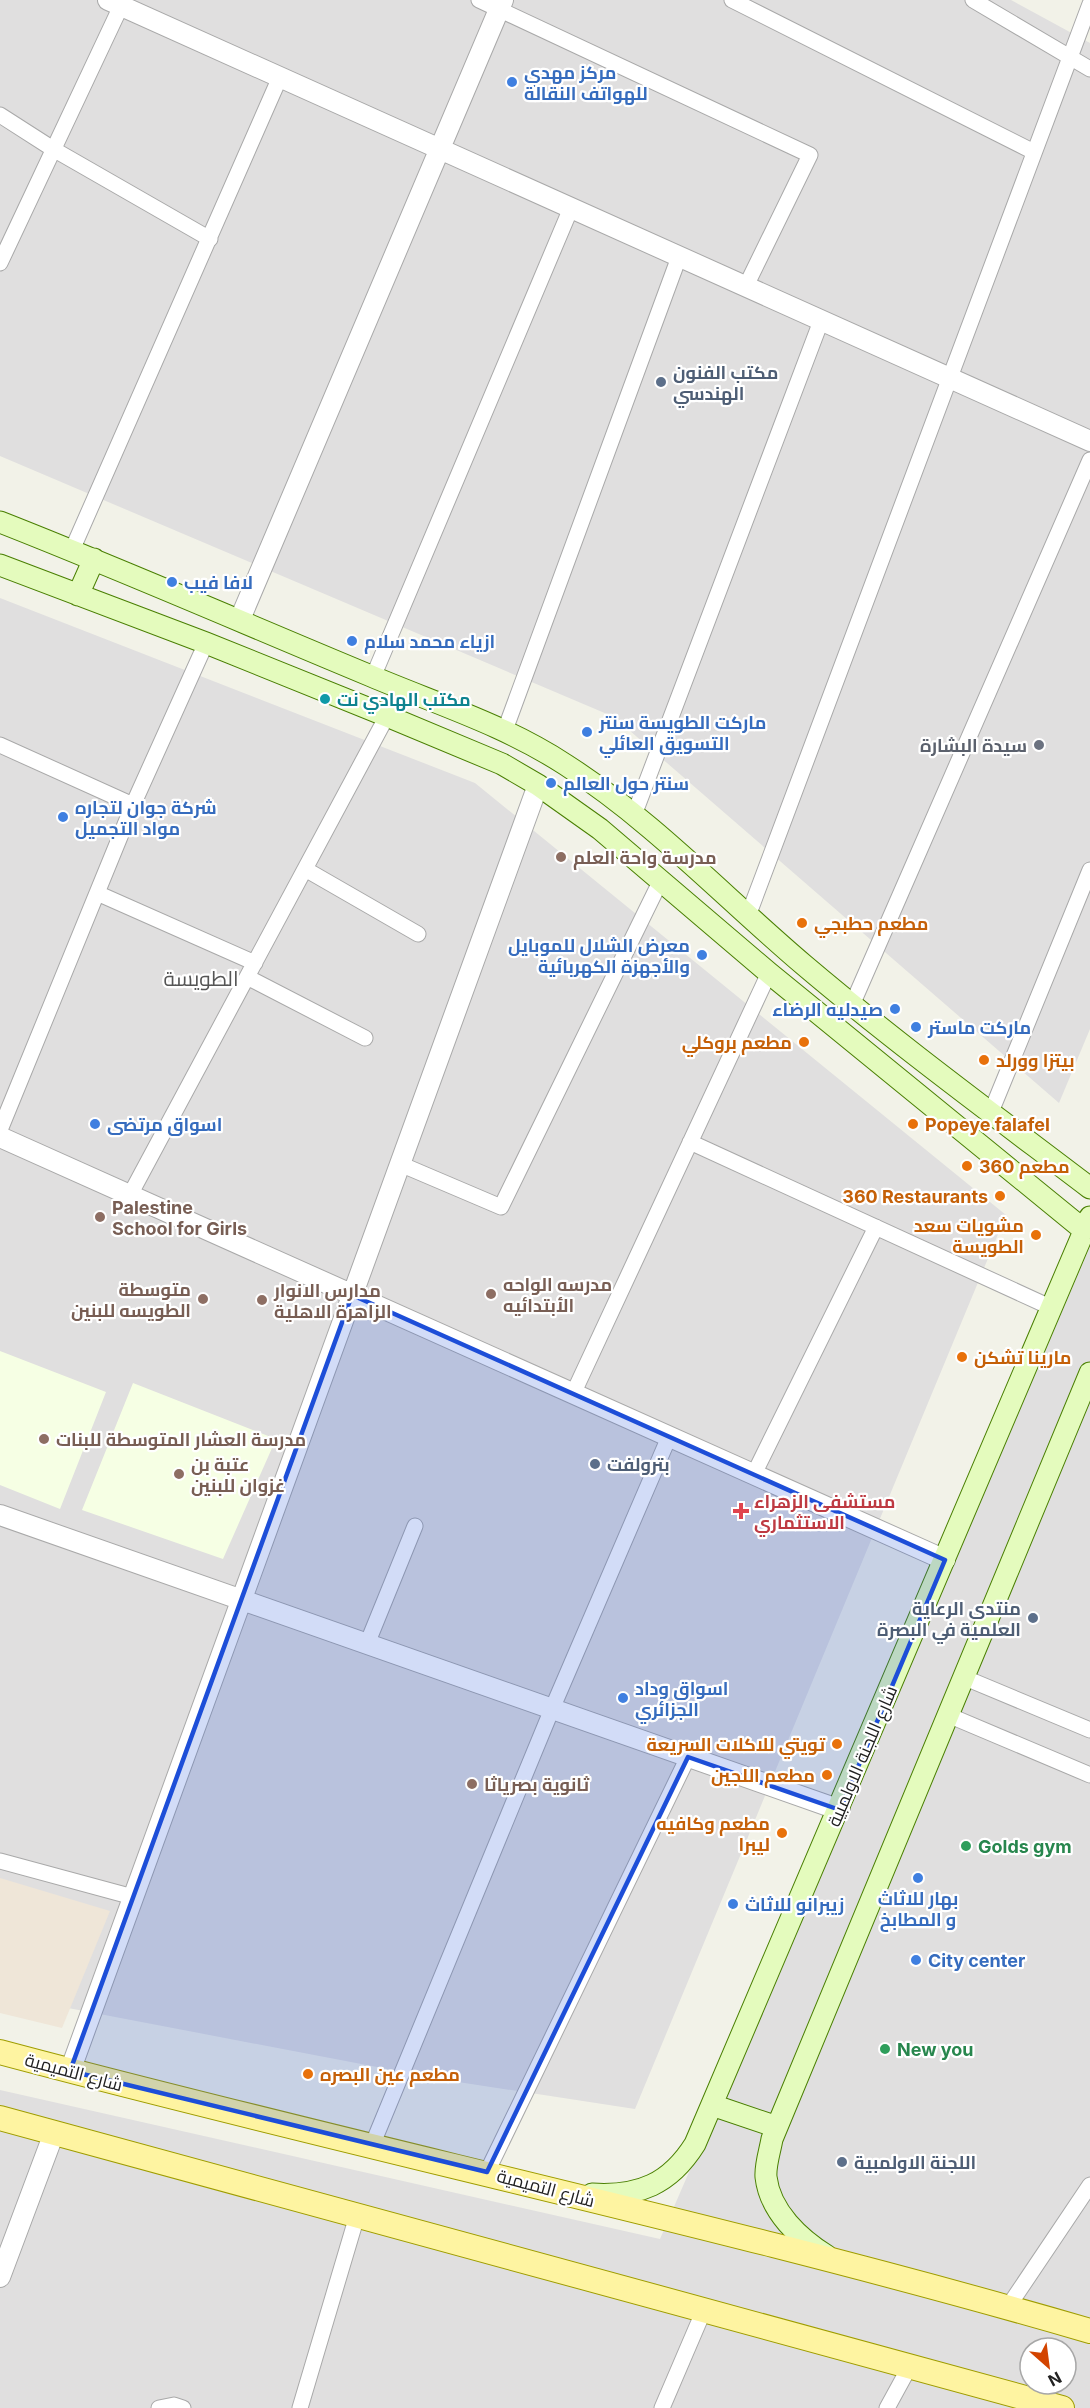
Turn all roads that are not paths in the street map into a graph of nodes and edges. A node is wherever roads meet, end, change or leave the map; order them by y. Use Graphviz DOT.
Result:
graph roads {
  1 [pos="479,0"];
  2 [pos="732,0"];
  3 [pos="973,0"];
  4 [pos="115,3"];
  5 [pos="1090,4"];
  6 [pos="501,5"];
  7 [pos="1070,57"];
  8 [pos="1090,69"];
  9 [pos="280,77"];
  10 [pos="0,115"];
  11 [pos="53,149"];
  12 [pos="440,149"];
  13 [pos="1034,152"];
  14 [pos="571,208"];
  15 [pos="210,239"];
  16 [pos="679,256"];
  17 [pos="0,263"];
  18 [pos="746,286"];
  19 [pos="821,321"];
  20 [pos="948,378"];
  21 [pos="1090,441"];
  22 [pos="1090,460"];
  23 [pos="0,522"];
  24 [pos="72,550"];
  25 [pos="94,559"];
  26 [pos="0,565"];
  27 [pos="78,595"];
  28 [pos="240,619"];
  29 [pos="206,643"];
  30 [pos="373,677"];
  31 [pos="387,716"];
  32 [pos="505,730"];
  33 [pos="0,745"];
  34 [pos="538,785"];
  35 [pos="133,805"];
  36 [pos="627,809"];
  37 [pos="600,829"];
  38 [pos="305,869"];
  39 [pos="1090,870"];
  40 [pos="660,882"];
  41 [pos="97,893"];
  42 [pos="748,916"];
  43 [pos="418,934"];
  44 [pos="255,963"];
  45 [pos="769,973"];
  46 [pos="247,977"];
  47 [pos="852,1005"];
  48 [pos="365,1038"];
  49 [pos="991,1112"];
  50 [pos="0,1130"];
  51 [pos="0,1137"];
  52 [pos="690,1142"];
  53 [pos="400,1164"];
  54 [pos="1090,1188"];
  55 [pos="130,1195"];
  56 [pos="1087,1223"];
  57 [pos="876,1227"];
  58 [pos="352,1295"];
  59 [pos="1050,1307"];
  60 [pos="1090,1373"];
  61 [pos="573,1394"];
  62 [pos="669,1437"];
  63 [pos="754,1474"];
  64 [pos="0,1515"];
  65 [pos="415,1526"];
  66 [pos="945,1560"];
  67 [pos="242,1600"];
  68 [pos="367,1644"];
  69 [pos="963,1677"];
  70 [pos="552,1709"];
  71 [pos="948,1715"];
  72 [pos="1090,1730"];
  73 [pos="688,1757"];
  74 [pos="1090,1775"];
  75 [pos="840,1810"];
  76 [pos="0,1861"];
  77 [pos="133,1897"];
  78 [pos="0,2052"];
  79 [pos="70,2071"];
  80 [pos="712,2105"];
  81 [pos="0,2118"];
  82 [pos="777,2127"];
  83 [pos="54,2133"];
  84 [pos="371,2148"];
  85 [pos="487,2172"];
  86 [pos="1090,2185"];
  87 [pos="551,2190"];
  88 [pos="357,2216"];
  89 [pos="836,2261"];
  90 [pos="0,2277"];
  91 [pos="1008,2307"];
  92 [pos="704,2310"];
  93 [pos="1090,2331"];
  94 [pos="910,2366"];
  95 [pos="159,2408"];
  96 [pos="183,2408"];
  97 [pos="300,2408"];
  98 [pos="662,2408"];
  99 [pos="887,2408"];
  100 [pos="1062,2408"];
  1 -- 6 [label="street"];
  2 -- 13 [label="street"];
  3 -- 7 [label="street"];
  4 -- 9 [label="street"];
  4 -- 11 [label="street"];
  5 -- 7 [label="street"];
  6 -- 12 [label="street"];
  6 -- 18 [label="street"];
  7 -- 8 [label="street"];
  7 -- 13 [label="street"];
  9 -- 12 [label="street"];
  9 -- 15 [label="street"];
  10 -- 11 [label="street"];
  11 -- 15 [label="street"];
  11 -- 17 [label="street"];
  12 -- 14 [label="street"];
  12 -- 28 [label="street"];
  13 -- 20 [label="street"];
  14 -- 16 [label="street"];
  14 -- 30 [label="street"];
  15 -- 24 [label="street"];
  16 -- 18 [label="street"];
  16 -- 32 [label="street"];
  18 -- 19 [label="street"];
  19 -- 20 [label="street"];
  19 -- 36 [label="street"];
  20 -- 21 [label="street"];
  20 -- 42 [label="street"];
  22 -- 47 [label="street"];
  23 -- 24 [label="main road"];
  24 -- 25 [label="main road"];
  25 -- 27 [label="main road"];
  25 -- 28 [label="main road"];
  26 -- 27 [label="main road"];
  27 -- 29 [label="main road"];
  28 -- 30 [label="main road"];
  29 -- 31 [label="main road"];
  29 -- 35 [label="street"];
  30 -- 32 [label="main road"];
  31 -- 34 [label="main road"];
  31 -- 38 [label="street"];
  32 -- 36 [label="main road"];
  33 -- 35 [label="street"];
  34 -- 37 [label="main road"];
  34 -- 53 [label="street"];
  35 -- 41 [label="street"];
  36 -- 37 [label="main road"];
  36 -- 42 [label="main road"];
  37 -- 40 [label="main road"];
  38 -- 43 [label="street"];
  38 -- 44 [label="street"];
  39 -- 49 [label="street"];
  40 -- 45 [label="main road"];
  40 -- 53 [label="street"];
  41 -- 44 [label="street"];
  41 -- 50 [label="street"];
  42 -- 47 [label="main road"];
  44 -- 46 [label="street"];
  45 -- 52 [label="street"];
  45 -- 56 [label="main road"];
  46 -- 48 [label="street"];
  46 -- 55 [label="street"];
  47 -- 49 [label="main road"];
  49 -- 54 [label="main road"];
  51 -- 55 [label="street"];
  52 -- 57 [label="street"];
  52 -- 61 [label="street"];
  53 -- 58 [label="street"];
  55 -- 58 [label="street"];
  56 -- 59 [label="main road, شارع اللجنة الاولمبية"];
  57 -- 59 [label="street"];
  57 -- 63 [label="street"];
  58 -- 61 [label="street"];
  58 -- 67 [label="street"];
  59 -- 66 [label="main road, شارع اللجنة الاولمبية"];
  60 -- 69 [label="main road"];
  61 -- 62 [label="street"];
  62 -- 63 [label="street"];
  62 -- 70 [label="street"];
  63 -- 66 [label="street"];
  64 -- 67 [label="street"];
  65 -- 68 [label="street"];
  66 -- 75 [label="main road, شارع اللجنة الاولمبية"];
  67 -- 68 [label="street"];
  67 -- 77 [label="street"];
  68 -- 70 [label="street"];
  69 -- 71 [label="main road"];
  69 -- 72 [label="street"];
  70 -- 73 [label="street"];
  70 -- 84 [label="street"];
  71 -- 74 [label="street"];
  71 -- 82 [label="main road"];
  73 -- 75 [label="street"];
  73 -- 85 [label="street"];
  75 -- 80 [label="main road, شارع اللجنة الاولمبية"];
  76 -- 77 [label="street"];
  77 -- 79 [label="street"];
  78 -- 79 [label="main road, شارع التميمية"];
  79 -- 84 [label="main road, شارع التميمية"];
  80 -- 82 [label="main road"];
  80 -- 87 [label="main road, شارع اللجنة الاولمبية"];
  81 -- 83 [label="main road"];
  82 -- 89 [label="main road"];
  83 -- 88 [label="main road"];
  83 -- 90 [label="street"];
  84 -- 85 [label="main road, شارع التميمية"];
  85 -- 87 [label="main road, شارع التميمية"];
  86 -- 91 [label="street"];
  87 -- 89 [label="main road, شارع التميمية"];
  88 -- 92 [label="main road"];
  88 -- 97 [label="street"];
  89 -- 91 [label="main road, شارع التميمية"];
  91 -- 93 [label="main road, شارع التميمية"];
  92 -- 94 [label="main road"];
  92 -- 98 [label="street"];
  94 -- 99 [label="street"];
  94 -- 100 [label="main road"];
  95 -- 96 [label="street"];
}
